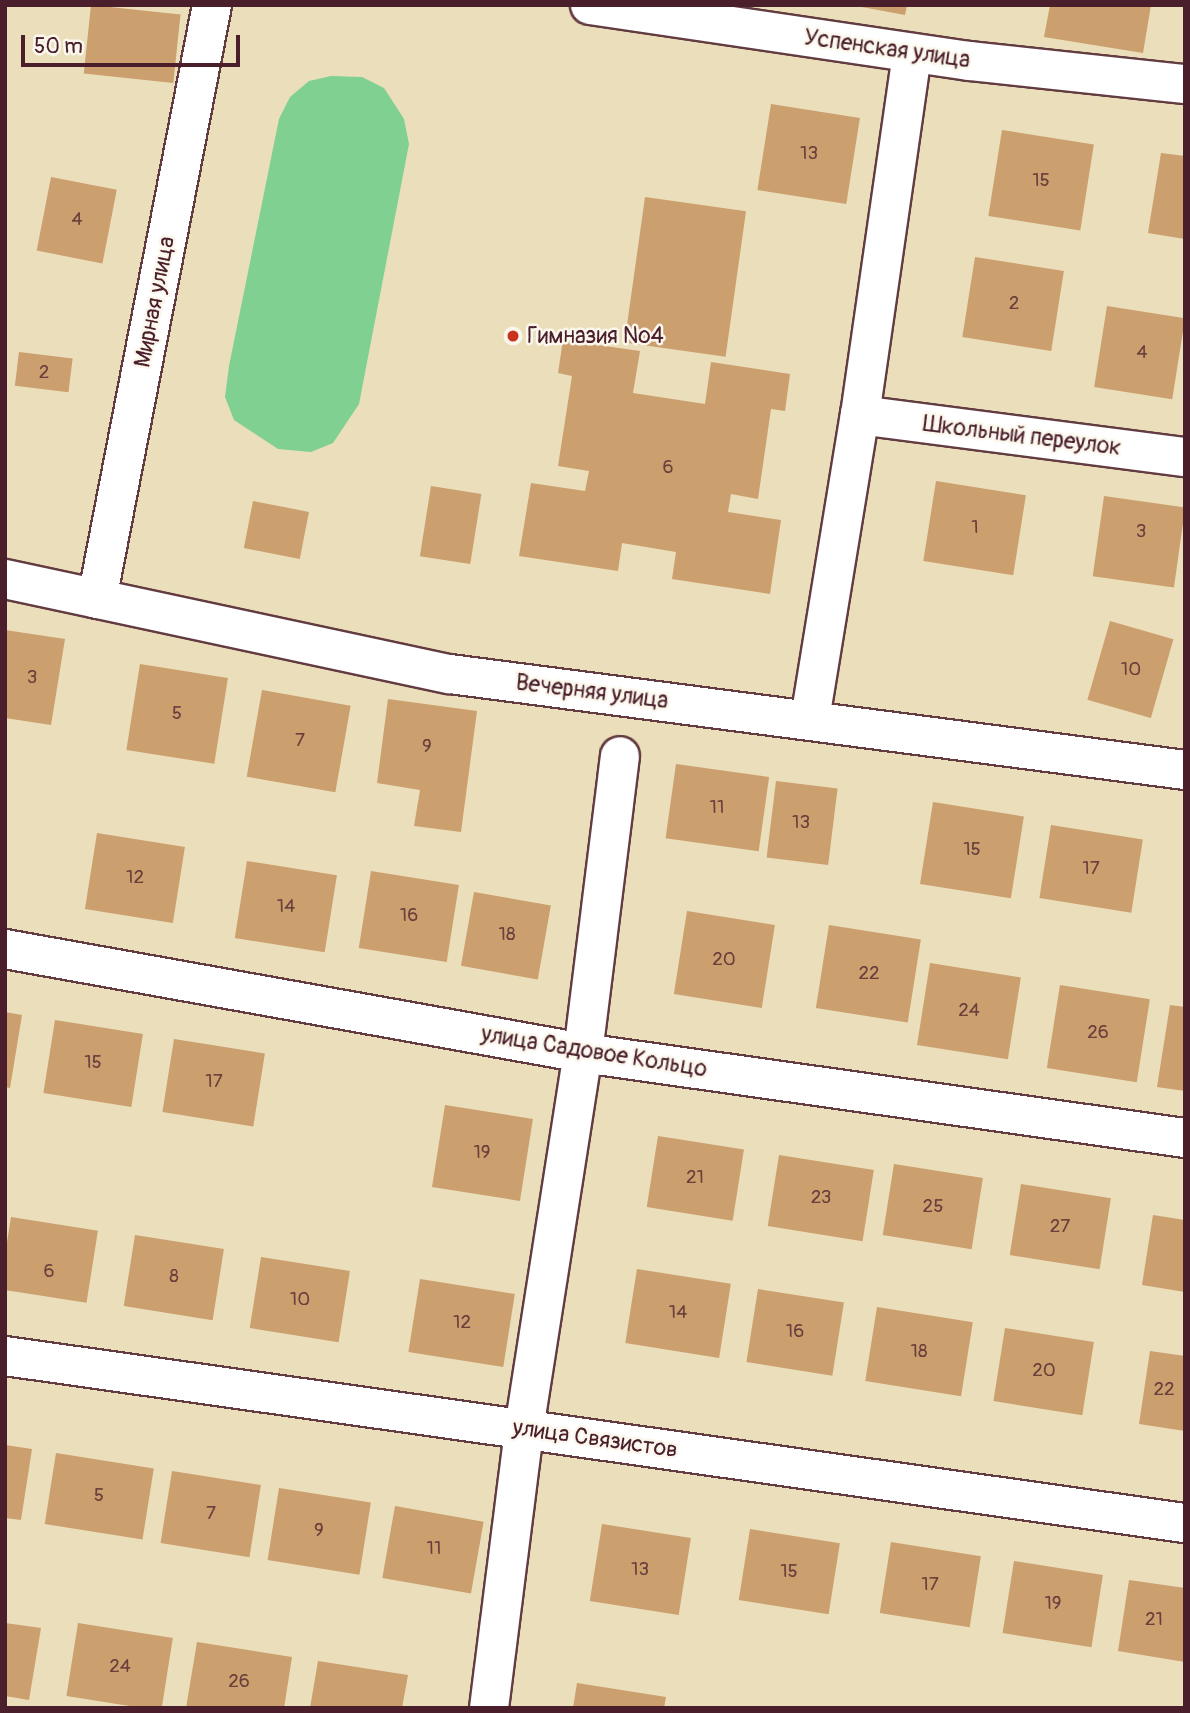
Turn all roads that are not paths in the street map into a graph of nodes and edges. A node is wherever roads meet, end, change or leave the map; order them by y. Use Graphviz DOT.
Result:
graph roads {
  1 [pos="212,5"];
  2 [pos="590,5"];
  3 [pos="750,17"];
  4 [pos="912,54"];
  5 [pos="1185,84"];
  6 [pos="860,415"];
  7 [pos="1185,457"];
  8 [pos="5,579"];
  9 [pos="97,599"];
  10 [pos="810,719"];
  11 [pos="620,756"];
  12 [pos="1185,770"];
  13 [pos="5,949"];
  14 [pos="583,1053"];
  15 [pos="1185,1138"];
  16 [pos="5,1356"];
  17 [pos="524,1429"];
  18 [pos="1185,1523"];
  19 [pos="489,1708"];
  1 -- 9 [label="street, Мирная улица"];
  2 -- 3 [label="street, Успенская улица"];
  3 -- 4 [label="street, Успенская улица"];
  4 -- 5 [label="street, Успенская улица"];
  4 -- 6 [label="street"];
  6 -- 7 [label="street, Школьный переулок"];
  6 -- 10 [label="street"];
  8 -- 9 [label="street, Вечерняя улица"];
  9 -- 10 [label="street, Вечерняя улица"];
  10 -- 12 [label="street, Вечерняя улица"];
  11 -- 14 [label="street"];
  13 -- 14 [label="street, улица Садовое Кольцо"];
  14 -- 15 [label="street, улица Садовое Кольцо"];
  14 -- 17 [label="street"];
  16 -- 17 [label="street, улица Связистов"];
  17 -- 18 [label="street, улица Связистов"];
  17 -- 19 [label="street"];
}
